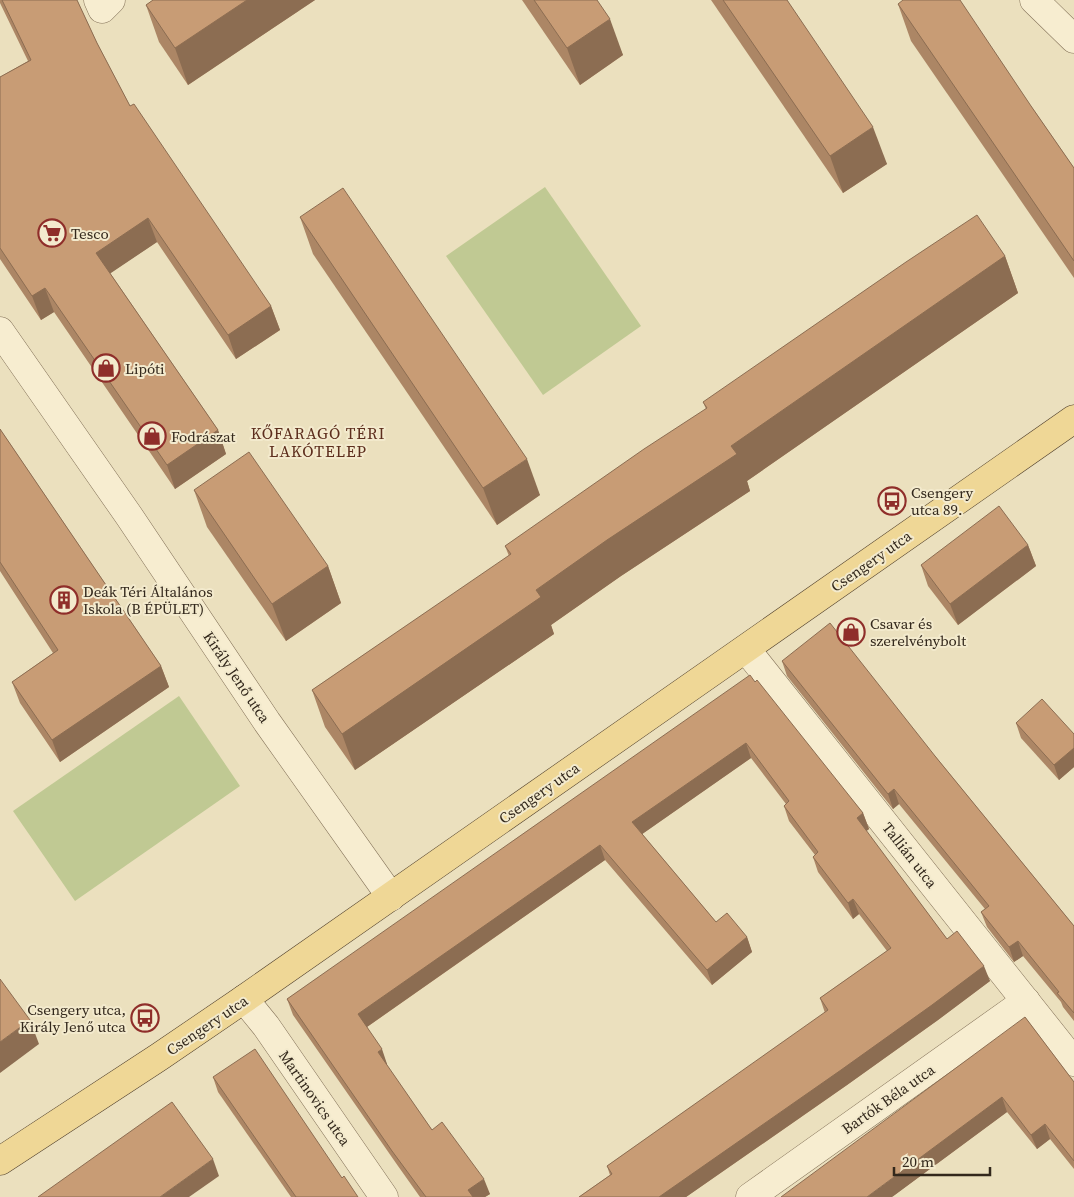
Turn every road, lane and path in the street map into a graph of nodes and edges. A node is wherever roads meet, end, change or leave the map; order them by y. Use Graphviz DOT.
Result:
graph roads {
  1 [pos="1034,0"];
  2 [pos="1074,39"];
  3 [pos="0,331"];
  4 [pos="1074,419"];
  5 [pos="746,649"];
  6 [pos="391,897"];
  7 [pos="244,999"];
  8 [pos="1026,1001"];
  9 [pos="1074,1062"];
  10 [pos="0,1160"];
  11 [pos="384,1197"];
  12 [pos="750,1197"];
  1 -- 2 [label="street"];
  3 -- 6 [label="street, Király Jenő utca"];
  4 -- 5 [label="main road, Csengery utca"];
  5 -- 6 [label="main road, Csengery utca"];
  5 -- 8 [label="street, Tallián utca"];
  6 -- 7 [label="main road, Csengery utca"];
  7 -- 10 [label="main road, Csengery utca"];
  7 -- 11 [label="street, Martinovics utca"];
  8 -- 9 [label="street, Tallián utca"];
  8 -- 12 [label="street, Bartók Béla utca"];
}
